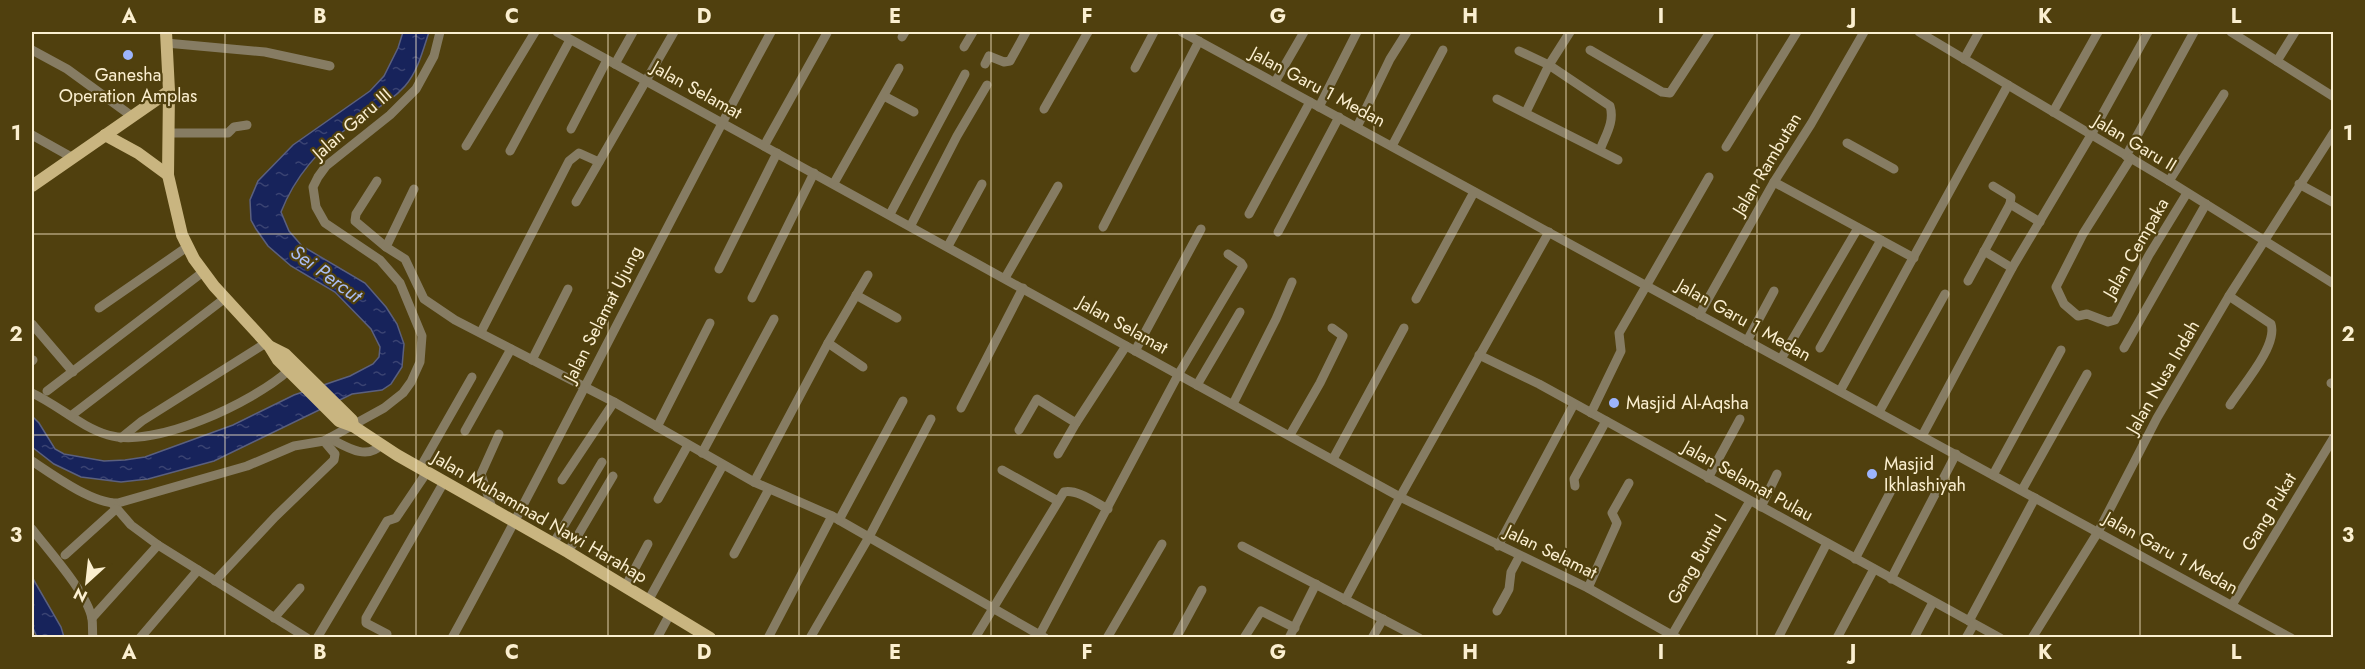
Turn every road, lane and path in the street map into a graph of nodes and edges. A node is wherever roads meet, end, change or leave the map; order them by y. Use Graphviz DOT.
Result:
graph roads {
  1 [pos="441,32"];
  2 [pos="535,32"];
  3 [pos="558,32"];
  4 [pos="633,32"];
  5 [pos="674,32"];
  6 [pos="771,32"];
  7 [pos="973,32"];
  8 [pos="1026,32"];
  9 [pos="1088,32"];
  10 [pos="1154,32"];
  11 [pos="1182,32"];
  12 [pos="1304,32"];
  13 [pos="1357,32"];
  14 [pos="1407,32"];
  15 [pos="1570,32"];
  16 [pos="1710,32"];
  17 [pos="1797,32"];
  18 [pos="1864,32"];
  19 [pos="1919,32"];
  20 [pos="1979,32"];
  21 [pos="2098,32"];
  22 [pos="2148,32"];
  23 [pos="2194,32"];
  24 [pos="2231,32"];
  25 [pos="2295,32"];
  26 [pos="827,33"];
  27 [pos="166,37"];
  28 [pos="570,40"];
  29 [pos="1199,41"];
  30 [pos="964,47"];
  31 [pos="32,50"];
  32 [pos="1443,50"];
  33 [pos="1590,50"];
  34 [pos="1519,51"];
  35 [pos="1964,58"];
  36 [pos="2277,61"];
  37 [pos="611,62"];
  38 [pos="985,64"];
  39 [pos="1549,65"];
  40 [pos="330,66"];
  41 [pos="899,68"];
  42 [pos="1135,68"];
  43 [pos="965,74"];
  44 [pos="646,81"];
  45 [pos="1275,82"];
  46 [pos="987,85"];
  47 [pos="2008,85"];
  48 [pos="169,91"];
  49 [pos="2224,94"];
  50 [pos="884,96"];
  51 [pos="2334,97"];
  52 [pos="1497,99"];
  53 [pos="1315,104"];
  54 [pos="1044,109"];
  55 [pos="914,112"];
  56 [pos="1527,112"];
  57 [pos="2053,112"];
  58 [pos="133,117"];
  59 [pos="1339,117"];
  60 [pos="721,122"];
  61 [pos="247,125"];
  62 [pos="1357,127"];
  63 [pos="571,129"];
  64 [pos="2334,132"];
  65 [pos="169,133"];
  66 [pos="32,135"];
  67 [pos="105,135"];
  68 [pos="2091,135"];
  69 [pos="1847,143"];
  70 [pos="466,146"];
  71 [pos="764,146"];
  72 [pos="1392,146"];
  73 [pos="1726,147"];
  74 [pos="1599,150"];
  75 [pos="510,151"];
  76 [pos="777,153"];
  77 [pos="2128,157"];
  78 [pos="73,158"];
  79 [pos="1618,160"];
  80 [pos="599,162"];
  81 [pos="1894,168"];
  82 [pos="814,173"];
  83 [pos="168,175"];
  84 [pos="1710,177"];
  85 [pos="377,181"];
  86 [pos="2169,181"];
  87 [pos="1774,182"];
  88 [pos="834,183"];
  89 [pos="982,184"];
  90 [pos="2299,184"];
  91 [pos="32,186"];
  92 [pos="1058,186"];
  93 [pos="1993,186"];
  94 [pos="414,189"];
  95 [pos="1474,192"];
  96 [pos="2187,193"];
  97 [pos="576,202"];
  98 [pos="2334,203"];
  99 [pos="2010,204"];
  100 [pos="2206,204"];
  101 [pos="890,214"];
  102 [pos="1249,214"];
  103 [pos="2040,222"];
  104 [pos="911,225"];
  105 [pos="1102,227"];
  106 [pos="1858,228"];
  107 [pos="1201,229"];
  108 [pos="1278,232"];
  109 [pos="1549,232"];
  110 [pos="1881,240"];
  111 [pos="2263,242"];
  112 [pos="948,246"];
  113 [pos="187,247"];
  114 [pos="386,247"];
  115 [pos="1984,251"];
  116 [pos="1227,254"];
  117 [pos="1914,258"];
  118 [pos="2012,268"];
  119 [pos="718,269"];
  120 [pos="203,272"];
  121 [pos="868,275"];
  122 [pos="1005,278"];
  123 [pos="1968,281"];
  124 [pos="1292,282"];
  125 [pos="2334,284"];
  126 [pos="1645,285"];
  127 [pos="1023,288"];
  128 [pos="568,289"];
  129 [pos="1774,291"];
  130 [pos="1946,294"];
  131 [pos="856,295"];
  132 [pos="2229,296"];
  133 [pos="752,298"];
  134 [pos="224,299"];
  135 [pos="1416,299"];
  136 [pos="99,308"];
  137 [pos="1240,312"];
  138 [pos="1700,315"];
  139 [pos="897,318"];
  140 [pos="774,319"];
  141 [pos="710,323"];
  142 [pos="32,324"];
  143 [pos="1332,328"];
  144 [pos="1404,328"];
  145 [pos="481,332"];
  146 [pos="1748,341"];
  147 [pos="828,343"];
  148 [pos="268,345"];
  149 [pos="1126,346"];
  150 [pos="1820,348"];
  151 [pos="2124,348"];
  152 [pos="512,349"];
  153 [pos="2061,350"];
  154 [pos="1135,351"];
  155 [pos="1479,355"];
  156 [pos="1781,359"];
  157 [pos="532,360"];
  158 [pos="863,367"];
  159 [pos="288,370"];
  160 [pos="73,372"];
  161 [pos="2087,374"];
  162 [pos="1178,375"];
  163 [pos="302,377"];
  164 [pos="472,378"];
  165 [pos="1197,385"];
  166 [pos="584,387"];
  167 [pos="47,391"];
  168 [pos="1840,391"];
  169 [pos="32,393"];
  170 [pos="903,400"];
  171 [pos="614,402"];
  172 [pos="1233,404"];
  173 [pos="1574,404"];
  174 [pos="2230,405"];
  175 [pos="961,408"];
  176 [pos="1879,412"];
  177 [pos="1591,413"];
  178 [pos="72,416"];
  179 [pos="931,419"];
  180 [pos="1740,419"];
  181 [pos="1606,421"];
  182 [pos="1076,423"];
  183 [pos="353,426"];
  184 [pos="657,427"];
  185 [pos="1019,430"];
  186 [pos="465,431"];
  187 [pos="499,434"];
  188 [pos="1290,435"];
  189 [pos="1922,436"];
  190 [pos="2334,437"];
  191 [pos="121,438"];
  192 [pos="327,440"];
  193 [pos="381,445"];
  194 [pos="688,445"];
  195 [pos="702,453"];
  196 [pos="1058,454"];
  197 [pos="1956,454"];
  198 [pos="1333,459"];
  199 [pos="32,461"];
  200 [pos="602,462"];
  201 [pos="723,465"];
  202 [pos="423,470"];
  203 [pos="1002,470"];
  204 [pos="1777,474"];
  205 [pos="1994,475"];
  206 [pos="613,476"];
  207 [pos="1708,478"];
  208 [pos="562,480"];
  209 [pos="444,482"];
  210 [pos="754,482"];
  211 [pos="1629,483"];
  212 [pos="1575,486"];
  213 [pos="1893,487"];
  214 [pos="769,489"];
  215 [pos="2022,490"];
  216 [pos="1400,497"];
  217 [pos="2036,498"];
  218 [pos="658,499"];
  219 [pos="1058,501"];
  220 [pos="1750,501"];
  221 [pos="114,506"];
  222 [pos="1761,507"];
  223 [pos="492,508"];
  224 [pos="1108,508"];
  225 [pos="835,518"];
  226 [pos="516,522"];
  227 [pos="32,529"];
  228 [pos="2098,532"];
  229 [pos="869,537"];
  230 [pos="1827,543"];
  231 [pos="553,544"];
  232 [pos="648,544"];
  233 [pos="1162,544"];
  234 [pos="158,545"];
  235 [pos="1242,546"];
  236 [pos="1498,546"];
  237 [pos="568,552"];
  238 [pos="734,554"];
  239 [pos="65,555"];
  240 [pos="1519,557"];
  241 [pos="1855,559"];
  242 [pos="1874,569"];
  243 [pos="198,570"];
  244 [pos="1891,579"];
  245 [pos="215,581"];
  246 [pos="1317,584"];
  247 [pos="625,587"];
  248 [pos="300,588"];
  249 [pos="1588,588"];
  250 [pos="1202,590"];
  251 [pos="1345,600"];
  252 [pos="648,601"];
  253 [pos="1933,602"];
  254 [pos="2232,605"];
  255 [pos="994,608"];
  256 [pos="1497,611"];
  257 [pos="670,614"];
  258 [pos="92,618"];
  259 [pos="274,618"];
  260 [pos="1383,619"];
  261 [pos="1971,623"];
  262 [pos="1295,628"];
  263 [pos="387,634"];
  264 [pos="1042,636"];
  265 [pos="1675,636"];
  266 [pos="93,638"];
  267 [pos="140,638"];
  268 [pos="307,638"];
  269 [pos="317,638"];
  270 [pos="452,638"];
  271 [pos="657,638"];
  272 [pos="710,638"];
  273 [pos="768,638"];
  274 [pos="810,638"];
  275 [pos="975,638"];
  276 [pos="1107,638"];
  277 [pos="1176,638"];
  278 [pos="1244,638"];
  279 [pos="1289,638"];
  280 [pos="1372,638"];
  281 [pos="1419,638"];
  282 [pos="1778,638"];
  283 [pos="1837,638"];
  284 [pos="1914,638"];
  285 [pos="1966,638"];
  286 [pos="2000,638"];
  287 [pos="2032,638"];
  288 [pos="2291,638"];
  1 -- 183 [label="street, Jalan Garu III"];
  2 -- 70 [label="street"];
  3 -- 28 [label="street, Jalan Selamat"];
  4 -- 37 [label="street"];
  5 -- 44 [label="street"];
  6 -- 60 [label="street, Jalan Selamat Ujung"];
  7 -- 30 [label="street"];
  8 -- 38 [label="street"];
  9 -- 54 [label="street"];
  10 -- 42 [label="street"];
  11 -- 29 [label="street, Jalan Garu 1 Medan"];
  12 -- 45 [label="street"];
  13 -- 53 [label="street"];
  14 -- 62 [label="street"];
  15 -- 39 [label="street"];
  16 -- 33 [label="street"];
  17 -- 73 [label="street"];
  18 -- 87 [label="street, Jalan Rambutan"];
  19 -- 35 [label="street, Jalan Garu II"];
  20 -- 35 [label="street"];
  21 -- 57 [label="street"];
  22 -- 68 [label="street"];
  23 -- 77 [label="street"];
  24 -- 36 [label="street"];
  25 -- 36 [label="street"];
  26 -- 71 [label="street"];
  27 -- 40 [label="street"];
  27 -- 48 [label="main road"];
  28 -- 37 [label="street, Jalan Selamat"];
  28 -- 75 [label="street"];
  29 -- 45 [label="street, Jalan Garu 1 Medan"];
  29 -- 105 [label="street"];
  31 -- 58 [label="street"];
  32 -- 72 [label="street"];
  34 -- 39 [label="street"];
  35 -- 47 [label="street, Jalan Garu II"];
  36 -- 51 [label="street"];
  37 -- 44 [label="street, Jalan Selamat"];
  37 -- 63 [label="street"];
  39 -- 56 [label="street"];
  39 -- 74 [label="street"];
  41 -- 50 [label="street"];
  43 -- 101 [label="street"];
  44 -- 60 [label="street, Jalan Selamat"];
  44 -- 80 [label="street"];
  45 -- 53 [label="street, Jalan Garu 1 Medan"];
  46 -- 104 [label="street"];
  47 -- 57 [label="street, Jalan Garu II"];
  47 -- 117 [label="street"];
  48 -- 58 [label="main road"];
  48 -- 65 [label="main road"];
  49 -- 86 [label="street"];
  50 -- 55 [label="street"];
  50 -- 88 [label="street"];
  52 -- 56 [label="street"];
  53 -- 59 [label="street, Jalan Garu 1 Medan"];
  53 -- 102 [label="street"];
  56 -- 74 [label="street"];
  57 -- 68 [label="street, Jalan Garu II"];
  58 -- 67 [label="main road"];
  59 -- 62 [label="street, Jalan Garu 1 Medan"];
  59 -- 108 [label="street"];
  60 -- 71 [label="street, Jalan Selamat"];
  60 -- 166 [label="street, Jalan Selamat Ujung"];
  61 -- 65 [label="street"];
  62 -- 72 [label="street, Jalan Garu 1 Medan"];
  64 -- 90 [label="street, Jalan Nusa Indah"];
  65 -- 83 [label="main road"];
  66 -- 78 [label="street"];
  67 -- 78 [label="main road"];
  67 -- 83 [label="main road"];
  68 -- 77 [label="street, Jalan Garu II"];
  68 -- 103 [label="street"];
  69 -- 81 [label="street"];
  71 -- 76 [label="street, Jalan Selamat"];
  72 -- 95 [label="street, Jalan Garu 1 Medan"];
  74 -- 79 [label="street"];
  76 -- 82 [label="street, Jalan Selamat"];
  76 -- 119 [label="street"];
  77 -- 86 [label="street, Jalan Garu II"];
  77 -- 96 [label="street, Jalan Cempaka"];
  78 -- 91 [label="main road"];
  80 -- 97 [label="street"];
  80 -- 145 [label="street"];
  82 -- 88 [label="street, Jalan Selamat"];
  82 -- 133 [label="street"];
  83 -- 113 [label="main road"];
  84 -- 126 [label="street"];
  85 -- 114 [label="street"];
  86 -- 96 [label="street, Jalan Garu II"];
  87 -- 106 [label="street"];
  87 -- 138 [label="street, Jalan Rambutan"];
  88 -- 101 [label="street, Jalan Selamat"];
  89 -- 112 [label="street"];
  90 -- 98 [label="street"];
  90 -- 111 [label="street, Jalan Nusa Indah"];
  92 -- 122 [label="street"];
  93 -- 99 [label="street"];
  94 -- 114 [label="street"];
  95 -- 109 [label="street, Jalan Garu 1 Medan"];
  95 -- 135 [label="street"];
  96 -- 100 [label="street, Jalan Garu II"];
  99 -- 103 [label="street"];
  99 -- 115 [label="street"];
  100 -- 111 [label="street, Jalan Garu II"];
  100 -- 151 [label="street"];
  101 -- 104 [label="street, Jalan Selamat"];
  103 -- 118 [label="street"];
  104 -- 112 [label="street, Jalan Selamat"];
  106 -- 110 [label="street"];
  106 -- 156 [label="street"];
  107 -- 154 [label="street"];
  109 -- 126 [label="street, Jalan Garu 1 Medan"];
  109 -- 155 [label="street"];
  110 -- 117 [label="street"];
  110 -- 150 [label="street"];
  111 -- 125 [label="street, Jalan Garu II"];
  111 -- 132 [label="street, Jalan Nusa Indah"];
  112 -- 122 [label="street, Jalan Selamat"];
  113 -- 120 [label="main road"];
  113 -- 136 [label="street"];
  114 -- 145 [label="street"];
  115 -- 118 [label="street"];
  115 -- 123 [label="street"];
  116 -- 162 [label="street"];
  117 -- 168 [label="street"];
  118 -- 189 [label="street"];
  120 -- 134 [label="main road"];
  120 -- 160 [label="street"];
  121 -- 131 [label="street"];
  122 -- 127 [label="street, Jalan Selamat"];
  124 -- 172 [label="street"];
  126 -- 138 [label="street, Jalan Garu 1 Medan"];
  126 -- 177 [label="street"];
  127 -- 149 [label="street, Jalan Selamat"];
  127 -- 175 [label="street"];
  128 -- 157 [label="street"];
  129 -- 146 [label="street"];
  130 -- 176 [label="street"];
  131 -- 139 [label="street"];
  131 -- 147 [label="street"];
  132 -- 174 [label="street"];
  132 -- 228 [label="street, Jalan Nusa Indah"];
  134 -- 148 [label="main road"];
  134 -- 178 [label="street"];
  137 -- 165 [label="street"];
  138 -- 146 [label="street, Jalan Garu 1 Medan"];
  140 -- 195 [label="street"];
  141 -- 184 [label="street"];
  142 -- 160 [label="street"];
  143 -- 188 [label="street"];
  144 -- 198 [label="street"];
  145 -- 152 [label="street"];
  146 -- 156 [label="street, Jalan Garu 1 Medan"];
  147 -- 158 [label="street"];
  147 -- 210 [label="street"];
  148 -- 159 [label="main road"];
  148 -- 163 [label="main road"];
  148 -- 191 [label="street"];
  149 -- 154 [label="street, Jalan Selamat"];
  149 -- 182 [label="street"];
  152 -- 157 [label="street"];
  152 -- 186 [label="street"];
  153 -- 205 [label="street"];
  154 -- 162 [label="street, Jalan Selamat"];
  155 -- 173 [label="street, Jalan Selamat Pulau"];
  155 -- 216 [label="street"];
  156 -- 168 [label="street, Jalan Garu 1 Medan"];
  157 -- 166 [label="street"];
  159 -- 163 [label="main road"];
  159 -- 191 [label="street"];
  160 -- 167 [label="street"];
  161 -- 215 [label="street"];
  162 -- 165 [label="street, Jalan Selamat"];
  162 -- 224 [label="street"];
  163 -- 183 [label="main road, Jalan Muhammad Nawi Harahap"];
  164 -- 202 [label="street"];
  165 -- 172 [label="street, Jalan Selamat"];
  166 -- 171 [label="street"];
  166 -- 226 [label="street, Jalan Selamat Ujung"];
  168 -- 176 [label="street, Jalan Garu 1 Medan"];
  169 -- 178 [label="street"];
  170 -- 225 [label="street"];
  171 -- 184 [label="street"];
  171 -- 208 [label="street"];
  172 -- 188 [label="street, Jalan Selamat"];
  173 -- 177 [label="street, Jalan Selamat Pulau"];
  173 -- 236 [label="street"];
  176 -- 189 [label="street, Jalan Garu 1 Medan"];
  177 -- 181 [label="street, Jalan Selamat Pulau"];
  178 -- 191 [label="street"];
  179 -- 229 [label="street"];
  180 -- 207 [label="street"];
  181 -- 207 [label="street, Jalan Selamat Pulau"];
  181 -- 212 [label="street"];
  182 -- 185 [label="street"];
  182 -- 196 [label="street"];
  183 -- 192 [label="street"];
  183 -- 193 [label="main road, Jalan Muhammad Nawi Harahap"];
  184 -- 194 [label="street"];
  187 -- 223 [label="street"];
  188 -- 198 [label="street, Jalan Selamat"];
  189 -- 197 [label="street, Jalan Garu 1 Medan"];
  190 -- 254 [label="street, Gang Pukat"];
  192 -- 193 [label="street"];
  192 -- 221 [label="street"];
  192 -- 245 [label="street"];
  193 -- 202 [label="main road, Jalan Muhammad Nawi Harahap"];
  194 -- 195 [label="street"];
  194 -- 218 [label="street"];
  195 -- 201 [label="street"];
  197 -- 205 [label="street, Jalan Garu 1 Medan"];
  197 -- 244 [label="street"];
  198 -- 216 [label="street, Jalan Selamat"];
  199 -- 221 [label="street"];
  200 -- 231 [label="street"];
  201 -- 210 [label="street"];
  201 -- 252 [label="street"];
  202 -- 209 [label="main road, Jalan Muhammad Nawi Harahap"];
  202 -- 269 [label="street"];
  203 -- 219 [label="street"];
  204 -- 222 [label="street"];
  205 -- 215 [label="street, Jalan Garu 1 Medan"];
  206 -- 237 [label="street"];
  207 -- 220 [label="street, Jalan Selamat Pulau"];
  209 -- 223 [label="main road, Jalan Muhammad Nawi Harahap"];
  209 -- 263 [label="street"];
  210 -- 214 [label="street"];
  211 -- 249 [label="street"];
  213 -- 241 [label="street"];
  214 -- 225 [label="street"];
  214 -- 238 [label="street"];
  215 -- 217 [label="street, Jalan Garu 1 Medan"];
  216 -- 236 [label="street, Jalan Selamat"];
  216 -- 251 [label="street"];
  217 -- 228 [label="street, Jalan Garu 1 Medan"];
  217 -- 261 [label="street"];
  219 -- 224 [label="street"];
  219 -- 255 [label="street"];
  220 -- 222 [label="street, Jalan Selamat Pulau"];
  220 -- 265 [label="street, Gang Buntu I"];
  221 -- 234 [label="street"];
  221 -- 239 [label="street"];
  222 -- 230 [label="street, Jalan Selamat Pulau"];
  223 -- 226 [label="main road, Jalan Muhammad Nawi Harahap"];
  224 -- 264 [label="street"];
  225 -- 229 [label="street"];
  225 -- 273 [label="street"];
  226 -- 231 [label="main road, Jalan Muhammad Nawi Harahap"];
  226 -- 270 [label="street, Jalan Selamat Ujung"];
  227 -- 258 [label="street"];
  228 -- 254 [label="street, Jalan Garu 1 Medan"];
  228 -- 287 [label="street, Jalan Nusa Indah"];
  229 -- 255 [label="street"];
  229 -- 274 [label="street"];
  230 -- 241 [label="street, Jalan Selamat Pulau"];
  230 -- 282 [label="street"];
  231 -- 237 [label="main road, Jalan Muhammad Nawi Harahap"];
  232 -- 247 [label="street"];
  233 -- 276 [label="street"];
  234 -- 243 [label="street"];
  234 -- 258 [label="street"];
  235 -- 246 [label="street"];
  236 -- 240 [label="street, Jalan Selamat"];
  237 -- 247 [label="main road, Jalan Muhammad Nawi Harahap"];
  240 -- 249 [label="street, Jalan Selamat"];
  240 -- 256 [label="street"];
  241 -- 242 [label="street, Jalan Selamat Pulau"];
  242 -- 244 [label="street, Jalan Selamat Pulau"];
  242 -- 283 [label="street"];
  243 -- 245 [label="street"];
  243 -- 267 [label="street"];
  244 -- 253 [label="street, Jalan Selamat Pulau"];
  245 -- 259 [label="street"];
  246 -- 251 [label="street"];
  246 -- 262 [label="street"];
  247 -- 252 [label="main road, Jalan Muhammad Nawi Harahap"];
  248 -- 259 [label="street"];
  249 -- 265 [label="street, Jalan Selamat"];
  250 -- 277 [label="street"];
  251 -- 260 [label="street"];
  252 -- 257 [label="main road, Jalan Muhammad Nawi Harahap"];
  253 -- 261 [label="street, Jalan Selamat Pulau"];
  253 -- 284 [label="street"];
  254 -- 288 [label="street, Jalan Garu 1 Medan"];
  255 -- 264 [label="street"];
  255 -- 275 [label="street"];
  257 -- 271 [label="street"];
  257 -- 272 [label="main road, Jalan Muhammad Nawi Harahap"];
  258 -- 266 [label="street"];
  259 -- 268 [label="street"];
  260 -- 280 [label="street"];
  260 -- 281 [label="street"];
  261 -- 285 [label="street"];
  261 -- 286 [label="street, Jalan Selamat Pulau"];
  262 -- 278 [label="street"];
  262 -- 279 [label="street"];
}
